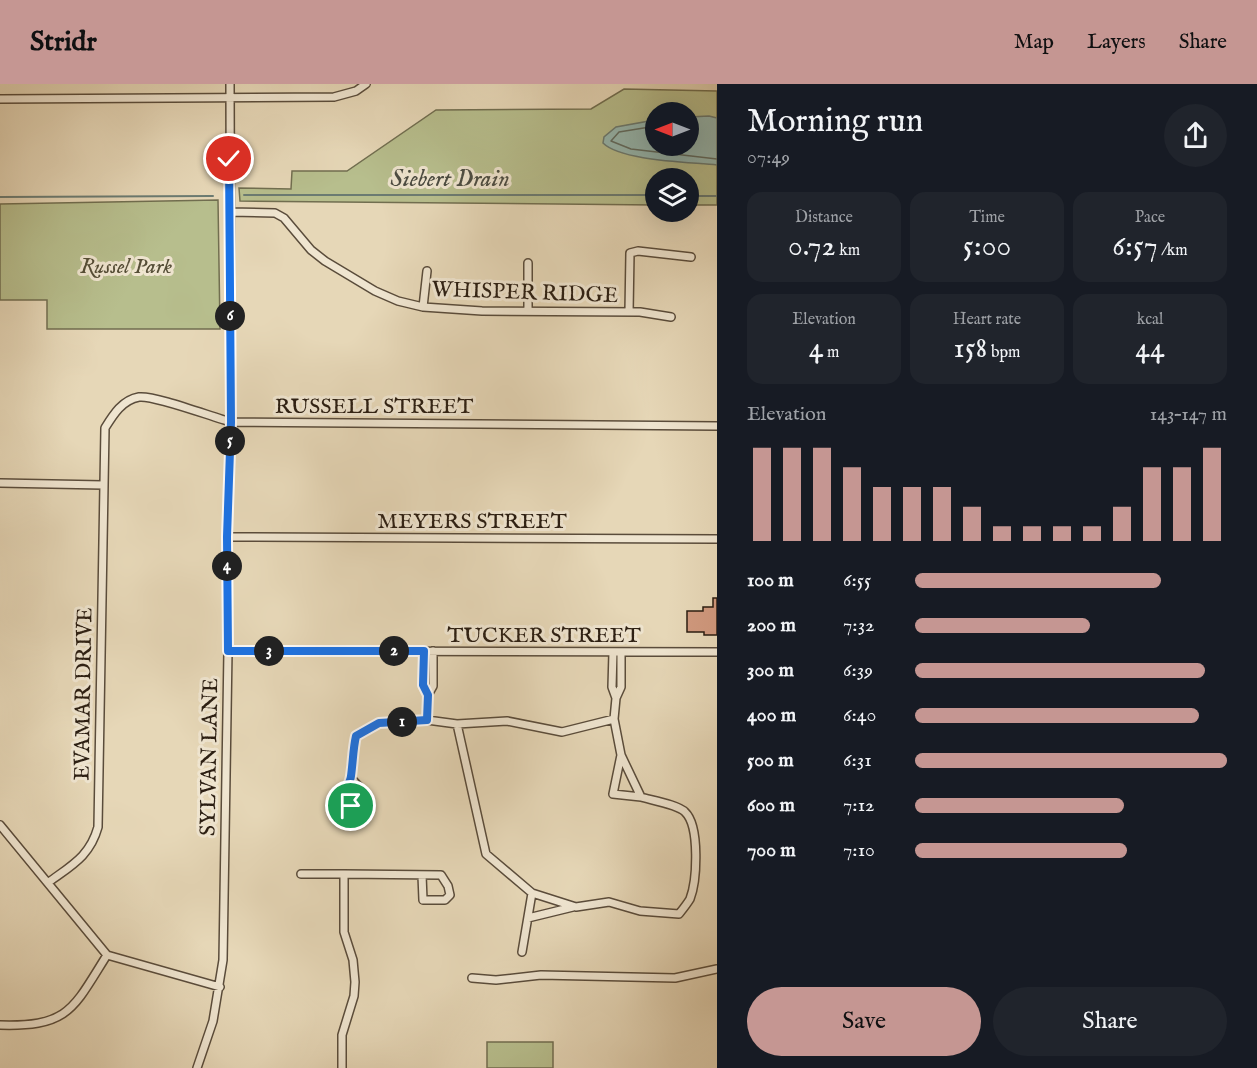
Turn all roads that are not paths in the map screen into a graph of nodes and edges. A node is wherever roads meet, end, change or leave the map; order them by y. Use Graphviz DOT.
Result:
graph roads {
  1 [pos="230,84"];
  2 [pos="366,84"];
  3 [pos="230,97"];
  4 [pos="0,99"];
  5 [pos="229,212"];
  6 [pos="691,257"];
  7 [pos="528,263"];
  8 [pos="427,271"];
  9 [pos="423,307"];
  10 [pos="528,311"];
  11 [pos="629,312"];
  12 [pos="671,317"];
  13 [pos="231,422"];
  14 [pos="717,426"];
  15 [pos="0,483"];
  16 [pos="103,485"];
  17 [pos="227,537"];
  18 [pos="717,539"];
  19 [pos="228,651"];
  20 [pos="424,651"];
  21 [pos="433,651"];
  22 [pos="613,652"];
  23 [pos="621,652"];
  24 [pos="717,652"];
  25 [pos="428,695"];
  26 [pos="616,698"];
  27 [pos="427,720"];
  28 [pos="614,720"];
  29 [pos="457,724"];
  30 [pos="621,755"];
  31 [pos="351,778"];
  32 [pos="641,797"];
  33 [pos="0,825"];
  34 [pos="300,874"];
  35 [pos="344,874"];
  36 [pos="422,875"];
  37 [pos="49,882"];
  38 [pos="532,893"];
  39 [pos="576,906"];
  40 [pos="528,918"];
  41 [pos="522,952"];
  42 [pos="107,955"];
  43 [pos="717,969"];
  44 [pos="471,978"];
  45 [pos="220,987"];
  46 [pos="0,1025"];
  47 [pos="197,1068"];
  48 [pos="342,1068"];
  1 -- 3 [label="street, SYLVAN LANE"];
  2 -- 3 [label="street"];
  3 -- 4 [label="street"];
  3 -- 5 [label="street, SYLVAN LANE"];
  5 -- 9 [label="street, WHISPER RIDGE"];
  5 -- 13 [label="street, SYLVAN LANE"];
  6 -- 11 [label="street"];
  7 -- 10 [label="street"];
  8 -- 9 [label="street"];
  9 -- 10 [label="street, WHISPER RIDGE"];
  10 -- 11 [label="street, WHISPER RIDGE"];
  11 -- 12 [label="street, WHISPER RIDGE"];
  13 -- 14 [label="street, RUSSELL STREET"];
  13 -- 16 [label="street, RUSSELL STREET"];
  13 -- 17 [label="street, SYLVAN LANE"];
  15 -- 16 [label="street"];
  16 -- 37 [label="street, EVAMAR DRIVE"];
  17 -- 18 [label="street, MEYERS STREET"];
  17 -- 19 [label="street, SYLVAN LANE"];
  19 -- 20 [label="street, TUCKER STREET"];
  19 -- 45 [label="street, SYLVAN LANE"];
  20 -- 21 [label="street, TUCKER STREET"];
  20 -- 25 [label="street"];
  21 -- 22 [label="street, TUCKER STREET"];
  21 -- 25 [label="street"];
  22 -- 23 [label="street, TUCKER STREET"];
  22 -- 26 [label="street"];
  23 -- 24 [label="street, TUCKER STREET"];
  23 -- 26 [label="street"];
  25 -- 27 [label="street"];
  26 -- 28 [label="street"];
  27 -- 29 [label="street"];
  27 -- 31 [label="street"];
  28 -- 29 [label="street"];
  28 -- 30 [label="street"];
  29 -- 38 [label="street"];
  30 -- 32 [label="street"];
  30 -- 32 [label="street"];
  32 -- 39 [label="street"];
  33 -- 37 [label="street"];
  34 -- 35 [label="street"];
  35 -- 36 [label="street"];
  35 -- 48 [label="street"];
  36 -- 36 [label="street"];
  37 -- 42 [label="street"];
  38 -- 39 [label="street"];
  38 -- 40 [label="street"];
  39 -- 40 [label="street"];
  40 -- 41 [label="street"];
  42 -- 45 [label="street"];
  42 -- 46 [label="street"];
  43 -- 44 [label="street"];
  45 -- 47 [label="street, SYLVAN LANE"];
}
